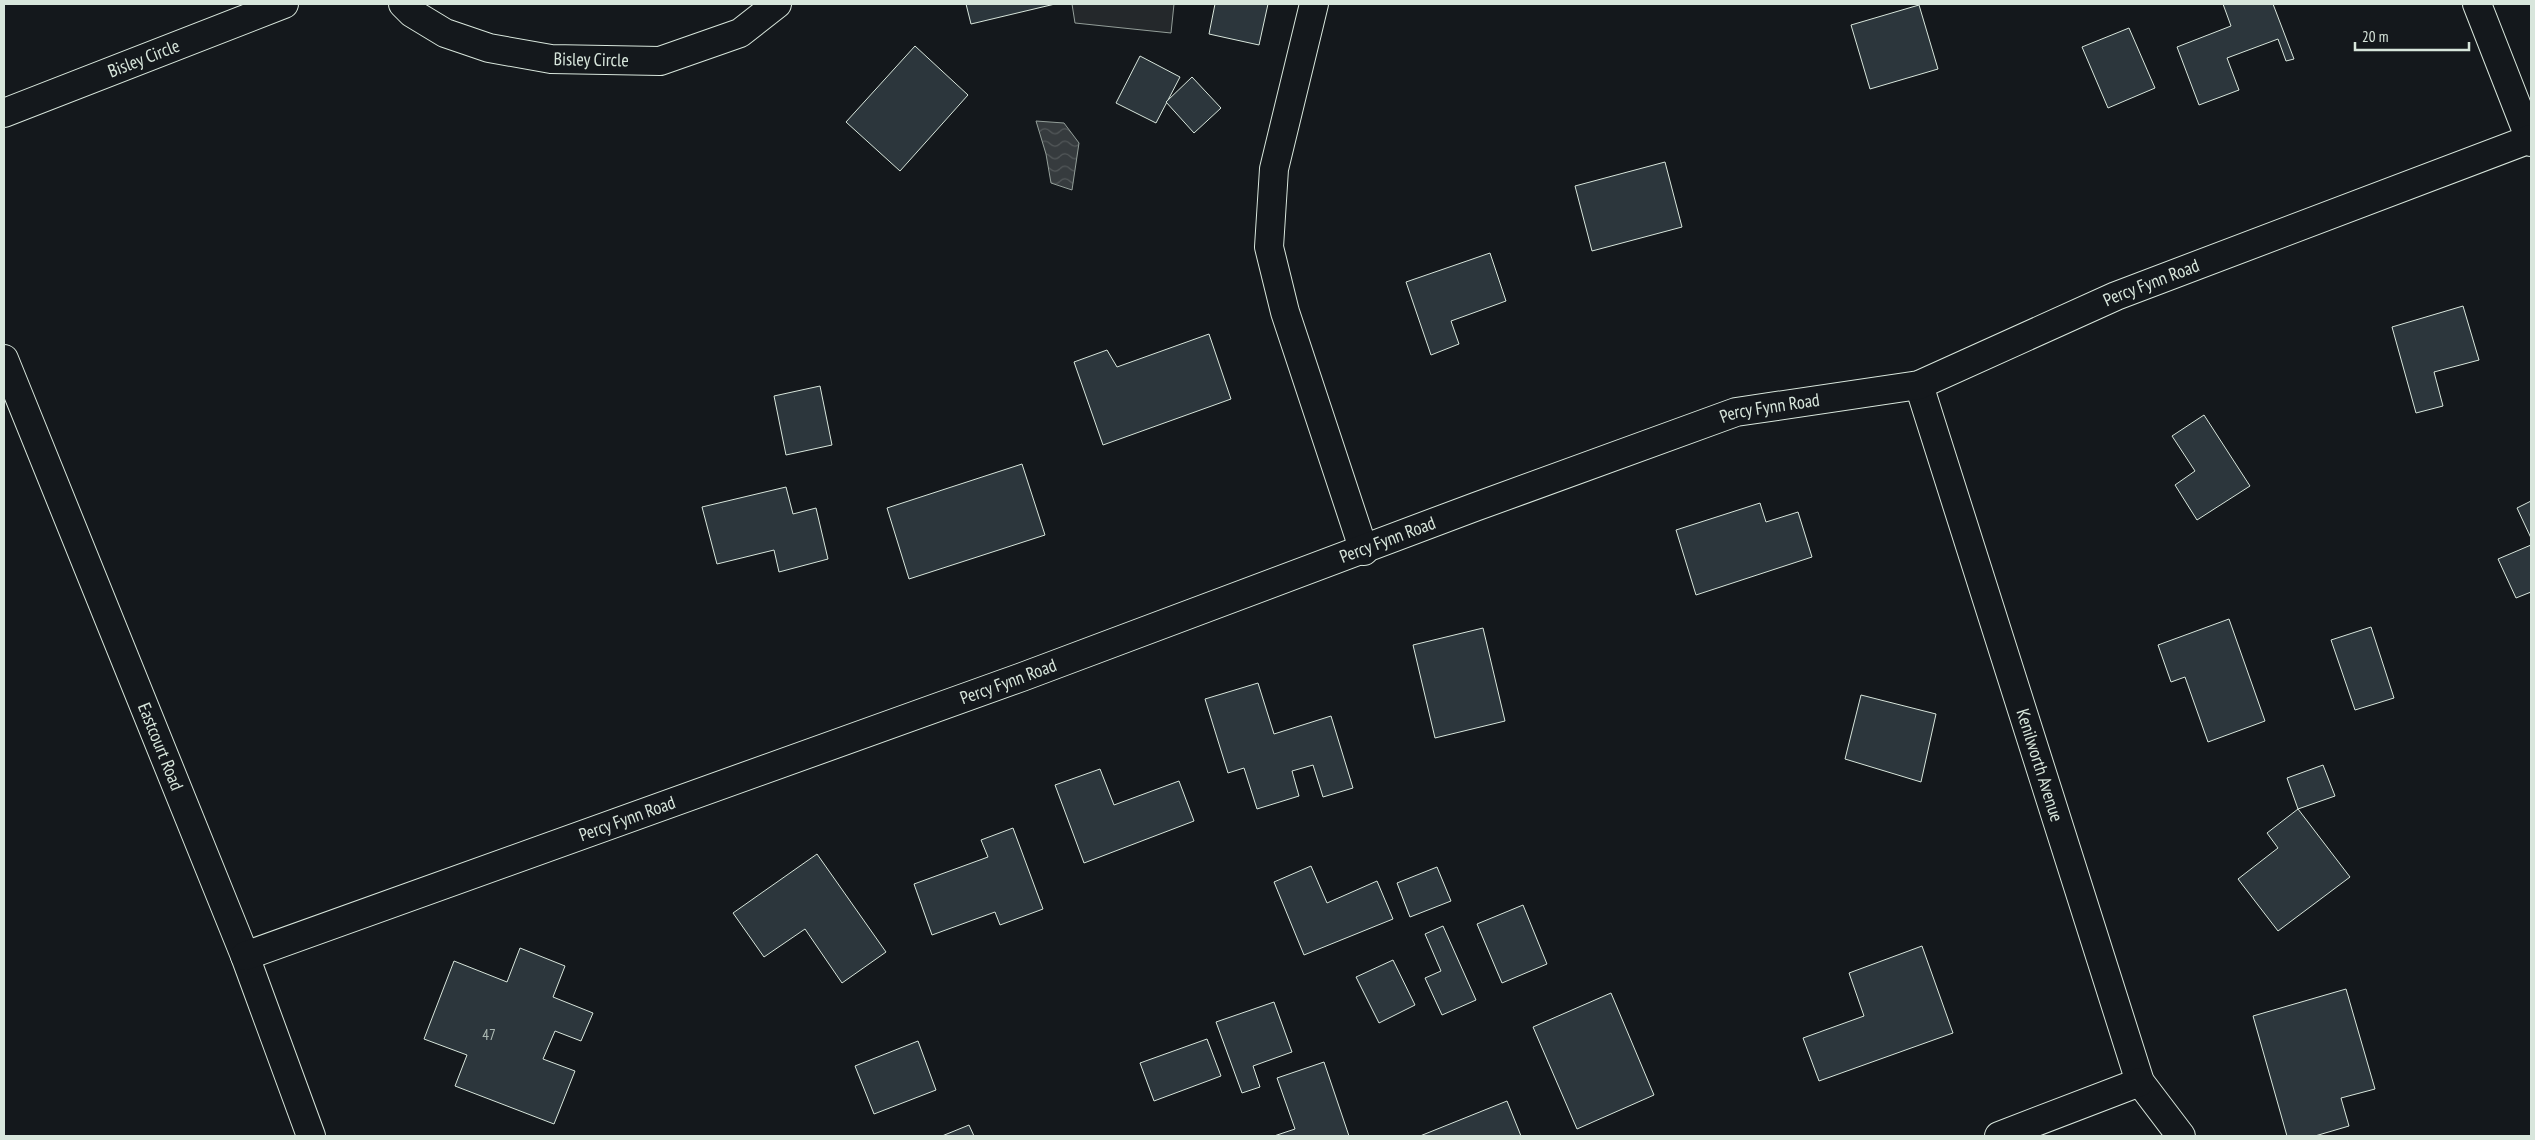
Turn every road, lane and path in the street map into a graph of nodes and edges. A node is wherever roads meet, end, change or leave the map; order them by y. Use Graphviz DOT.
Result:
graph roads {
  1 [pos="284,4"];
  2 [pos="403,4"];
  3 [pos="777,4"];
  4 [pos="1314,4"];
  5 [pos="2477,4"];
  6 [pos="4,113"];
  7 [pos="2531,140"];
  8 [pos="4,359"];
  9 [pos="1919,385"];
  10 [pos="1364,550"];
  11 [pos="245,956"];
  12 [pos="2140,1082"];
  13 [pos="312,1136"];
  14 [pos="1999,1136"];
  15 [pos="2181,1136"];
  1 -- 6 [label="street, Bisley Circle"];
  2 -- 3 [label="street, Bisley Circle"];
  4 -- 10 [label="street"];
  5 -- 7 [label="street"];
  7 -- 9 [label="street, Percy Fynn Road"];
  8 -- 11 [label="street, Eastcourt Road"];
  9 -- 10 [label="street, Percy Fynn Road"];
  9 -- 12 [label="street, Kenilworth Avenue"];
  10 -- 11 [label="street, Percy Fynn Road"];
  11 -- 13 [label="street, Eastcourt Road"];
  12 -- 14 [label="street"];
  12 -- 15 [label="street, Kenilworth Avenue"];
}
